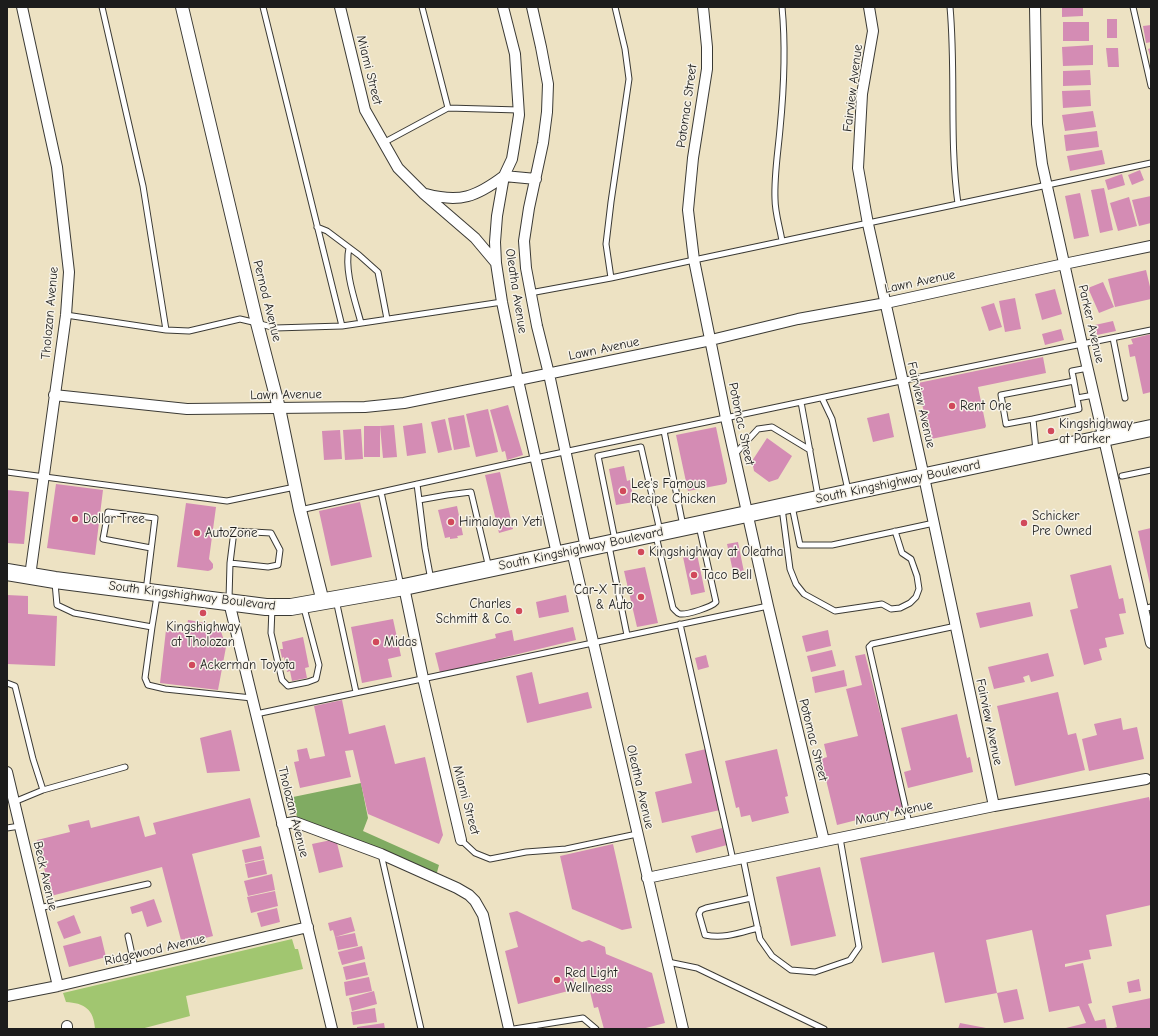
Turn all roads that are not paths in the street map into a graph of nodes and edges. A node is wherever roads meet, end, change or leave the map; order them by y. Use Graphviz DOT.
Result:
graph roads {
  1 [pos="22,7"];
  2 [pos="102,7"];
  3 [pos="182,7"];
  4 [pos="263,7"];
  5 [pos="340,7"];
  6 [pos="422,7"];
  7 [pos="503,7"];
  8 [pos="532,7"];
  9 [pos="615,7"];
  10 [pos="703,7"];
  11 [pos="782,7"];
  12 [pos="868,7"];
  13 [pos="950,7"];
  14 [pos="1034,7"];
  15 [pos="1133,7"];
  16 [pos="1151,86"];
  17 [pos="448,108"];
  18 [pos="519,110"];
  19 [pos="383,143"];
  20 [pos="1151,163"];
  21 [pos="504,176"];
  22 [pos="536,179"];
  23 [pos="1047,185"];
  24 [pos="424,194"];
  25 [pos="958,204"];
  26 [pos="868,224"];
  27 [pos="317,227"];
  28 [pos="782,241"];
  29 [pos="1151,246"];
  30 [pos="349,248"];
  31 [pos="694,260"];
  32 [pos="496,263"];
  33 [pos="1064,264"];
  34 [pos="611,278"];
  35 [pos="530,293"];
  36 [pos="502,302"];
  37 [pos="886,303"];
  38 [pos="66,315"];
  39 [pos="387,319"];
  40 [pos="257,322"];
  41 [pos="361,323"];
  42 [pos="342,326"];
  43 [pos="166,330"];
  44 [pos="1151,330"];
  45 [pos="1113,338"];
  46 [pos="711,340"];
  47 [pos="1082,344"];
  48 [pos="1088,368"];
  49 [pos="549,374"];
  50 [pos="518,380"];
  51 [pos="902,380"];
  52 [pos="1074,381"];
  53 [pos="54,395"];
  54 [pos="1094,395"];
  55 [pos="822,398"];
  56 [pos="1077,398"];
  57 [pos="1125,398"];
  58 [pos="801,402"];
  59 [pos="279,408"];
  60 [pos="726,418"];
  61 [pos="1033,419"];
  62 [pos="1151,428"];
  63 [pos="664,431"];
  64 [pos="1104,438"];
  65 [pos="810,450"];
  66 [pos="566,451"];
  67 [pos="1036,453"];
  68 [pos="734,454"];
  69 [pos="535,458"];
  70 [pos="1151,470"];
  71 [pos="7,472"];
  72 [pos="1122,476"];
  73 [pos="43,477"];
  74 [pos="924,477"];
  75 [pos="417,484"];
  76 [pos="296,487"];
  77 [pos="381,492"];
  78 [pos="848,493"];
  79 [pos="819,499"];
  80 [pos="419,500"];
  81 [pos="787,506"];
  82 [pos="300,510"];
  83 [pos="747,514"];
  84 [pos="934,522"];
  85 [pos="691,526"];
  86 [pos="895,531"];
  87 [pos="658,533"];
  88 [pos="612,542"];
  89 [pos="151,548"];
  90 [pos="572,551"];
  91 [pos="230,563"];
  92 [pos="489,569"];
  93 [pos="7,572"];
  94 [pos="30,576"];
  95 [pos="55,580"];
  96 [pos="431,581"];
  97 [pos="402,587"];
  98 [pos="152,592"];
  99 [pos="329,601"];
  100 [pos="229,602"];
  101 [pos="304,605"];
  102 [pos="768,606"];
  103 [pos="272,607"];
  104 [pos="1147,608"];
  105 [pos="680,624"];
  106 [pos="956,626"];
  107 [pos="152,627"];
  108 [pos="627,635"];
  109 [pos="593,642"];
  110 [pos="1151,643"];
  111 [pos="423,678"];
  112 [pos="7,683"];
  113 [pos="356,692"];
  114 [pos="252,698"];
  115 [pos="256,714"];
  116 [pos="125,767"];
  117 [pos="7,772"];
  118 [pos="1149,778"];
  119 [pos="43,790"];
  120 [pos="14,802"];
  121 [pos="994,806"];
  122 [pos="282,824"];
  123 [pos="909,824"];
  124 [pos="20,826"];
  125 [pos="7,828"];
  126 [pos="637,834"];
  127 [pos="840,838"];
  128 [pos="461,840"];
  129 [pos="824,841"];
  130 [pos="380,854"];
  131 [pos="743,858"];
  132 [pos="733,860"];
  133 [pos="647,878"];
  134 [pos="148,884"];
  135 [pos="751,898"];
  136 [pos="39,908"];
  137 [pos="308,927"];
  138 [pos="758,928"];
  139 [pos="128,936"];
  140 [pos="667,961"];
  141 [pos="135,968"];
  142 [pos="58,986"];
  143 [pos="7,996"];
  144 [pos="332,1029"];
  145 [pos="422,1029"];
  146 [pos="509,1029"];
  147 [pos="514,1029"];
  148 [pos="596,1029"];
  149 [pos="683,1029"];
  150 [pos="824,1029"];
  1 -- 38 [label="street, Tholozan Avenue"];
  2 -- 43 [label="lane"];
  3 -- 40 [label="street, Pernod Avenue"];
  4 -- 27 [label="lane"];
  5 -- 19 [label="street, Miami Street"];
  6 -- 17 [label="lane"];
  7 -- 18 [label="street, Oleatha Avenue"];
  8 -- 22 [label="street, Oleatha Avenue"];
  9 -- 34 [label="lane"];
  10 -- 31 [label="street, Potomac Street"];
  11 -- 28 [label="lane"];
  12 -- 26 [label="street, Fairview Avenue"];
  13 -- 25 [label="lane"];
  14 -- 23 [label="street, Parker Avenue"];
  15 -- 16 [label="lane"];
  17 -- 18 [label="lane"];
  17 -- 19 [label="lane"];
  18 -- 21 [label="street, Oleatha Avenue"];
  19 -- 24 [label="street, Miami Street"];
  20 -- 23 [label="lane"];
  21 -- 22 [label="street"];
  21 -- 24 [label="street"];
  21 -- 32 [label="street, Oleatha Avenue"];
  22 -- 35 [label="street, Oleatha Avenue"];
  23 -- 25 [label="lane"];
  23 -- 33 [label="street, Parker Avenue"];
  24 -- 32 [label="street, Miami Street"];
  25 -- 26 [label="lane"];
  26 -- 28 [label="lane"];
  26 -- 37 [label="street, Fairview Avenue"];
  27 -- 30 [label="lane"];
  27 -- 42 [label="lane"];
  28 -- 31 [label="lane"];
  29 -- 33 [label="street, Lawn Avenue"];
  30 -- 39 [label="lane"];
  30 -- 41 [label="lane"];
  31 -- 34 [label="lane"];
  31 -- 46 [label="street, Potomac Street"];
  32 -- 36 [label="street, Oleatha Avenue"];
  33 -- 37 [label="street, Lawn Avenue"];
  33 -- 47 [label="street, Parker Avenue"];
  34 -- 35 [label="lane"];
  35 -- 49 [label="street, Oleatha Avenue"];
  36 -- 39 [label="lane"];
  36 -- 50 [label="street, Oleatha Avenue"];
  37 -- 46 [label="street, Lawn Avenue"];
  37 -- 51 [label="street, Fairview Avenue"];
  38 -- 43 [label="lane"];
  38 -- 53 [label="street, Tholozan Avenue"];
  39 -- 41 [label="lane"];
  40 -- 42 [label="lane"];
  40 -- 43 [label="lane"];
  40 -- 59 [label="street, Pernod Avenue"];
  41 -- 42 [label="lane"];
  44 -- 45 [label="lane"];
  45 -- 47 [label="lane"];
  45 -- 57 [label="lane"];
  46 -- 49 [label="street, Lawn Avenue"];
  46 -- 60 [label="street, Potomac Street"];
  47 -- 48 [label="street, Parker Avenue"];
  47 -- 51 [label="lane"];
  48 -- 52 [label="lane"];
  48 -- 54 [label="street, Parker Avenue"];
  49 -- 50 [label="street, Lawn Avenue"];
  49 -- 66 [label="street, Oleatha Avenue"];
  50 -- 59 [label="street, Lawn Avenue"];
  50 -- 69 [label="street, Oleatha Avenue"];
  51 -- 55 [label="lane"];
  51 -- 74 [label="street, Fairview Avenue"];
  52 -- 56 [label="lane"];
  52 -- 61 [label="lane"];
  53 -- 59 [label="street, Lawn Avenue"];
  53 -- 73 [label="street, Tholozan Avenue"];
  54 -- 56 [label="lane"];
  54 -- 64 [label="street, Parker Avenue"];
  55 -- 58 [label="lane"];
  55 -- 78 [label="lane"];
  56 -- 61 [label="lane"];
  58 -- 60 [label="lane"];
  58 -- 65 [label="lane"];
  59 -- 76 [label="street, Pernod Avenue"];
  60 -- 63 [label="lane"];
  60 -- 68 [label="street, Potomac Street"];
  61 -- 67 [label="lane"];
  62 -- 64 [label="main road, South Kingshighway Boulevard"];
  63 -- 66 [label="lane"];
  63 -- 85 [label="lane"];
  64 -- 67 [label="main road, South Kingshighway Boulevard"];
  64 -- 104 [label="street, Parker Avenue"];
  65 -- 68 [label="lane"];
  65 -- 79 [label="lane"];
  66 -- 69 [label="lane"];
  66 -- 90 [label="street, Oleatha Avenue"];
  67 -- 74 [label="main road, South Kingshighway Boulevard"];
  68 -- 83 [label="street, Potomac Street"];
  69 -- 75 [label="lane"];
  69 -- 90 [label="street, Oleatha Avenue"];
  70 -- 72 [label="lane"];
  71 -- 73 [label="lane"];
  73 -- 76 [label="lane"];
  73 -- 94 [label="street, Tholozan Avenue"];
  74 -- 78 [label="main road, South Kingshighway Boulevard"];
  74 -- 84 [label="street, Fairview Avenue"];
  75 -- 77 [label="lane"];
  75 -- 80 [label="lane"];
  76 -- 82 [label="street, Pernod Avenue"];
  77 -- 82 [label="lane"];
  77 -- 97 [label="lane"];
  78 -- 79 [label="main road, South Kingshighway Boulevard"];
  79 -- 81 [label="main road, South Kingshighway Boulevard"];
  80 -- 92 [label="lane"];
  80 -- 96 [label="lane"];
  81 -- 83 [label="main road, South Kingshighway Boulevard"];
  81 -- 86 [label="lane"];
  81 -- 86 [label="lane"];
  82 -- 99 [label="street, Pernod Avenue"];
  83 -- 85 [label="main road, South Kingshighway Boulevard"];
  83 -- 102 [label="street, Potomac Street"];
  84 -- 86 [label="lane"];
  84 -- 106 [label="street, Fairview Avenue"];
  85 -- 87 [label="main road, South Kingshighway Boulevard"];
  85 -- 87 [label="lane"];
  87 -- 88 [label="main road, South Kingshighway Boulevard"];
  87 -- 88 [label="lane"];
  88 -- 90 [label="main road, South Kingshighway Boulevard"];
  88 -- 108 [label="lane"];
  89 -- 89 [label="lane"];
  89 -- 98 [label="lane"];
  90 -- 92 [label="main road, South Kingshighway Boulevard"];
  90 -- 109 [label="street, Oleatha Avenue"];
  91 -- 91 [label="lane"];
  91 -- 100 [label="lane"];
  92 -- 96 [label="main road, South Kingshighway Boulevard"];
  93 -- 94 [label="main road, South Kingshighway Boulevard"];
  94 -- 95 [label="main road, South Kingshighway Boulevard"];
  95 -- 98 [label="main road, South Kingshighway Boulevard"];
  95 -- 107 [label="lane"];
  96 -- 97 [label="main road, South Kingshighway Boulevard"];
  97 -- 99 [label="main road, South Kingshighway Boulevard"];
  97 -- 111 [label="street, Miami Street"];
  98 -- 100 [label="main road, South Kingshighway Boulevard"];
  98 -- 107 [label="lane"];
  99 -- 101 [label="main road, South Kingshighway Boulevard"];
  99 -- 113 [label="lane"];
  100 -- 103 [label="main road, South Kingshighway Boulevard"];
  100 -- 114 [label="street, Tholozan Avenue"];
  101 -- 103 [label="main road, South Kingshighway Boulevard"];
  101 -- 103 [label="lane"];
  102 -- 105 [label="lane"];
  102 -- 129 [label="street, Potomac Street"];
  104 -- 110 [label="street, Parker Avenue"];
  105 -- 108 [label="lane"];
  105 -- 132 [label="lane"];
  106 -- 121 [label="street, Fairview Avenue"];
  106 -- 123 [label="lane"];
  107 -- 114 [label="lane"];
  108 -- 109 [label="lane"];
  109 -- 111 [label="lane"];
  109 -- 126 [label="street, Oleatha Avenue"];
  111 -- 113 [label="lane"];
  111 -- 128 [label="street, Miami Street"];
  112 -- 119 [label="lane"];
  113 -- 115 [label="lane"];
  114 -- 115 [label="street, Tholozan Avenue"];
  115 -- 122 [label="street, Tholozan Avenue"];
  116 -- 119 [label="lane"];
  117 -- 120 [label="street, Beck Avenue"];
  118 -- 121 [label="street, Maury Avenue"];
  119 -- 120 [label="lane"];
  120 -- 124 [label="street, Beck Avenue"];
  121 -- 123 [label="street, Maury Avenue"];
  122 -- 130 [label="street"];
  122 -- 137 [label="street, Tholozan Avenue"];
  123 -- 127 [label="street, Maury Avenue"];
  124 -- 125 [label="lane"];
  124 -- 136 [label="street, Beck Avenue"];
  126 -- 128 [label="lane, Miami Street"];
  126 -- 133 [label="street, Oleatha Avenue"];
  127 -- 129 [label="street, Maury Avenue"];
  127 -- 138 [label="lane"];
  129 -- 131 [label="street, Maury Avenue"];
  130 -- 145 [label="lane"];
  130 -- 146 [label="street"];
  131 -- 132 [label="street, Maury Avenue"];
  131 -- 135 [label="lane"];
  132 -- 133 [label="street, Maury Avenue"];
  133 -- 140 [label="street, Oleatha Avenue"];
  134 -- 136 [label="lane"];
  135 -- 138 [label="lane"];
  135 -- 138 [label="lane"];
  136 -- 142 [label="street, Beck Avenue"];
  137 -- 141 [label="street, Ridgewood Avenue"];
  137 -- 144 [label="street, Tholozan Avenue"];
  139 -- 141 [label="lane"];
  140 -- 149 [label="street, Oleatha Avenue"];
  140 -- 150 [label="lane"];
  141 -- 142 [label="street, Ridgewood Avenue"];
  142 -- 143 [label="street, Ridgewood Avenue"];
  147 -- 148 [label="lane"];
}
